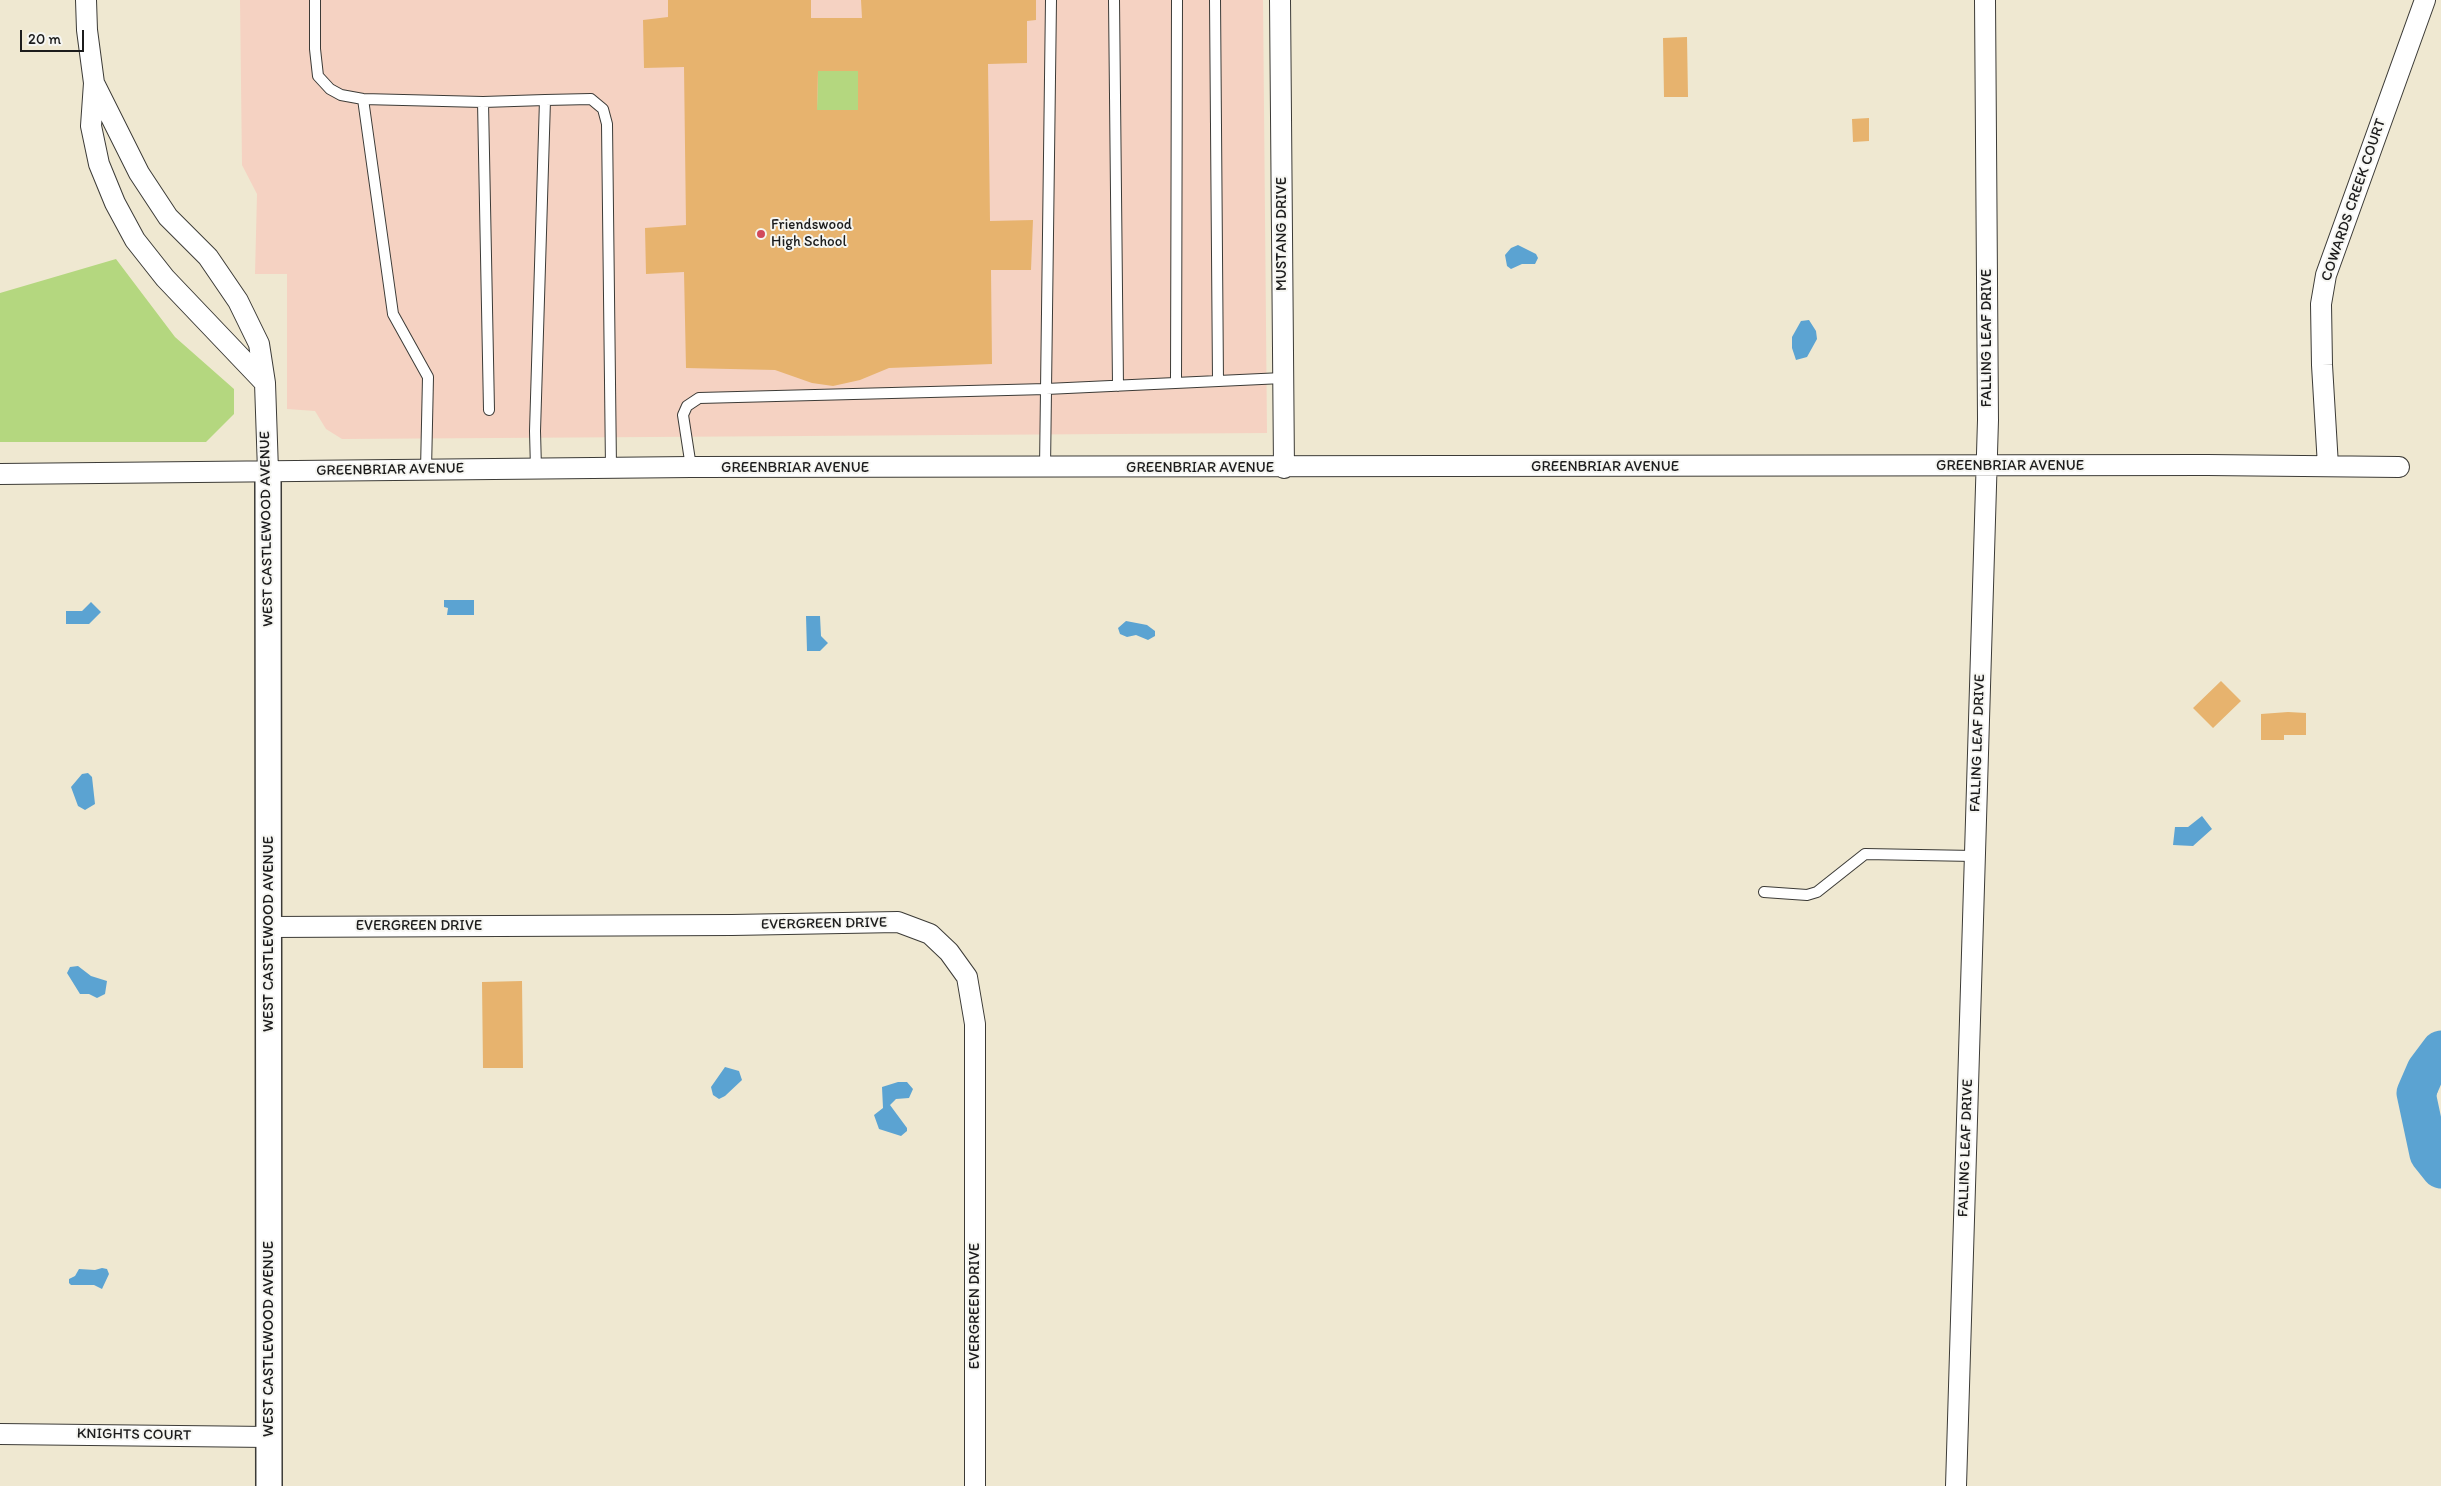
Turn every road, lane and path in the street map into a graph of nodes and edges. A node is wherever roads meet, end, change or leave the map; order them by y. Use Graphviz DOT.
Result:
graph roads {
  1 [pos="86,0"];
  2 [pos="315,0"];
  3 [pos="1051,0"];
  4 [pos="1114,0"];
  5 [pos="1177,0"];
  6 [pos="1215,0"];
  7 [pos="1280,0"];
  8 [pos="1985,0"];
  9 [pos="2425,0"];
  10 [pos="94,83"];
  11 [pos="363,99"];
  12 [pos="545,100"];
  13 [pos="483,102"];
  14 [pos="1283,378"];
  15 [pos="1218,381"];
  16 [pos="265,383"];
  17 [pos="1176,383"];
  18 [pos="1118,386"];
  19 [pos="1046,389"];
  20 [pos="489,410"];
  21 [pos="1986,466"];
  22 [pos="2328,466"];
  23 [pos="691,467"];
  24 [pos="2399,467"];
  25 [pos="611,468"];
  26 [pos="1045,468"];
  27 [pos="1284,468"];
  28 [pos="536,469"];
  29 [pos="426,470"];
  30 [pos="268,471"];
  31 [pos="0,474"];
  32 [pos="1974,856"];
  33 [pos="1764,892"];
  34 [pos="269,927"];
  35 [pos="0,1434"];
  36 [pos="268,1437"];
  37 [pos="269,1486"];
  38 [pos="976,1486"];
  39 [pos="1956,1486"];
  1 -- 10 [label="street, WEST CASTLEWOOD AVENUE"];
  2 -- 11 [label="lane"];
  3 -- 19 [label="lane"];
  4 -- 18 [label="lane"];
  5 -- 17 [label="lane"];
  6 -- 15 [label="lane"];
  7 -- 14 [label="street, MUSTANG DRIVE"];
  8 -- 21 [label="street, FALLING LEAF DRIVE"];
  9 -- 22 [label="street, COWARDS CREEK COURT"];
  10 -- 16 [label="street, WEST CASTLEWOOD AVENUE"];
  10 -- 16 [label="street, WEST CASTLEWOOD AVENUE"];
  11 -- 13 [label="lane"];
  11 -- 29 [label="lane"];
  12 -- 13 [label="lane"];
  12 -- 25 [label="lane"];
  12 -- 28 [label="lane"];
  13 -- 20 [label="lane"];
  14 -- 15 [label="lane"];
  14 -- 27 [label="street, MUSTANG DRIVE"];
  15 -- 17 [label="lane"];
  16 -- 30 [label="street, WEST CASTLEWOOD AVENUE"];
  17 -- 18 [label="lane"];
  18 -- 19 [label="lane"];
  19 -- 23 [label="lane"];
  19 -- 26 [label="lane"];
  21 -- 22 [label="street, GREENBRIAR AVENUE"];
  21 -- 27 [label="street, GREENBRIAR AVENUE"];
  21 -- 32 [label="street, FALLING LEAF DRIVE"];
  22 -- 24 [label="street, GREENBRIAR AVENUE"];
  23 -- 25 [label="street, GREENBRIAR AVENUE"];
  23 -- 26 [label="street, GREENBRIAR AVENUE"];
  25 -- 28 [label="street, GREENBRIAR AVENUE"];
  26 -- 27 [label="street, GREENBRIAR AVENUE"];
  28 -- 29 [label="street, GREENBRIAR AVENUE"];
  29 -- 30 [label="street, GREENBRIAR AVENUE"];
  30 -- 31 [label="street, GREENBRIAR AVENUE"];
  30 -- 34 [label="street, WEST CASTLEWOOD AVENUE"];
  32 -- 33 [label="lane"];
  32 -- 39 [label="street, FALLING LEAF DRIVE"];
  34 -- 36 [label="street, WEST CASTLEWOOD AVENUE"];
  34 -- 38 [label="street, EVERGREEN DRIVE"];
  35 -- 36 [label="street, KNIGHTS COURT"];
  36 -- 37 [label="street, WEST CASTLEWOOD AVENUE"];
}
